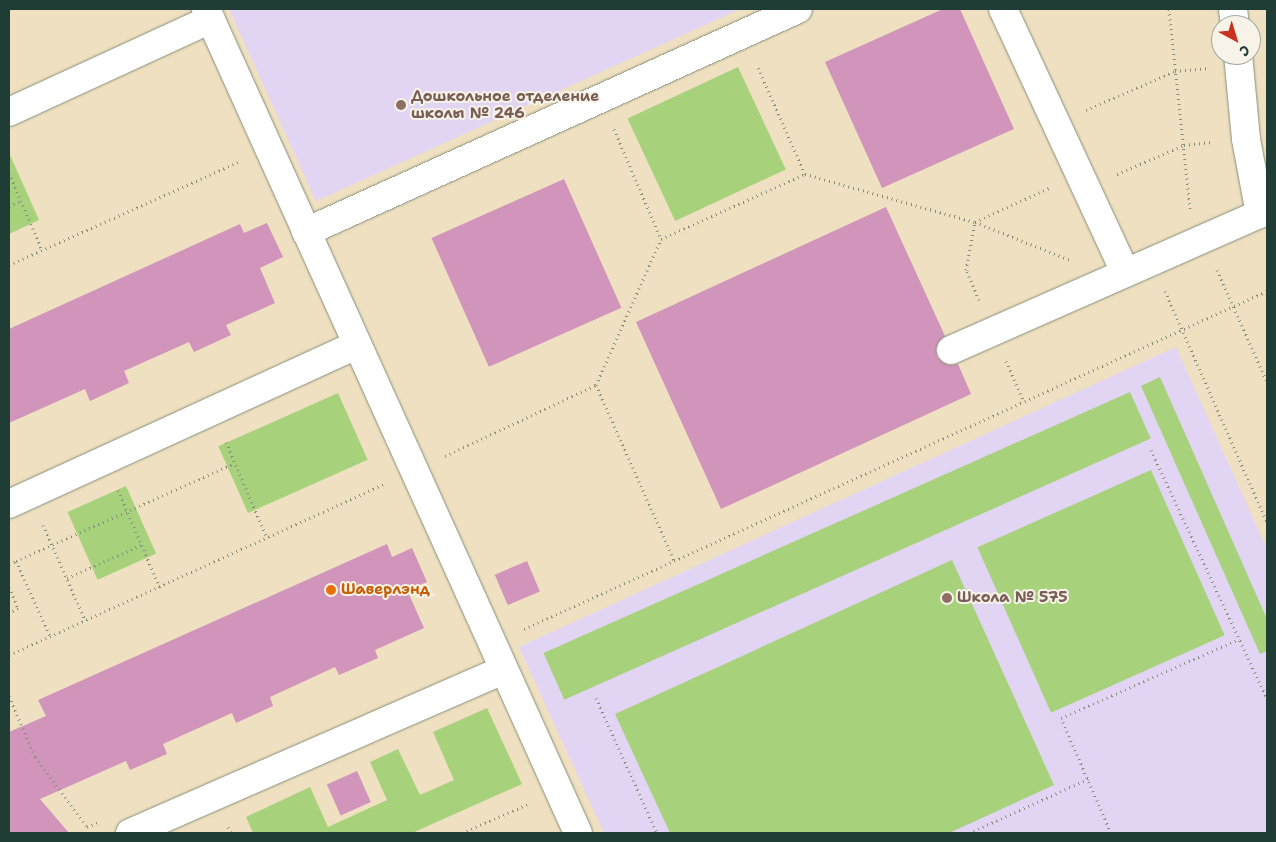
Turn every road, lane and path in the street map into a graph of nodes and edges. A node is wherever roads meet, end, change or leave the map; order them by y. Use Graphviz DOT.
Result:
graph roads {
  1 [pos="798,9"];
  2 [pos="1003,9"];
  3 [pos="208,14"];
  4 [pos="743,34"];
  5 [pos="1211,64"];
  6 [pos="1227,65"];
  7 [pos="601,98"];
  8 [pos="9,112"];
  9 [pos="1056,123"];
  10 [pos="1222,141"];
  11 [pos="268,148"];
  12 [pos="9,174"];
  13 [pos="805,174"];
  14 [pos="1083,181"];
  15 [pos="21,201"];
  16 [pos="9,206"];
  17 [pos="975,222"];
  18 [pos="1264,222"];
  19 [pos="306,232"];
  20 [pos="661,239"];
  21 [pos="42,250"];
  22 [pos="1152,260"];
  23 [pos="9,265"];
  24 [pos="1120,275"];
  25 [pos="1267,291"];
  26 [pos="1181,330"];
  27 [pos="993,332"];
  28 [pos="357,345"];
  29 [pos="952,350"];
  30 [pos="596,385"];
  31 [pos="1024,402"];
  32 [pos="226,442"];
  33 [pos="1151,450"];
  34 [pos="235,463"];
  35 [pos="413,471"];
  36 [pos="118,490"];
  37 [pos="19,500"];
  38 [pos="126,511"];
  39 [pos="1267,522"];
  40 [pos="268,538"];
  41 [pos="52,545"];
  42 [pos="141,545"];
  43 [pos="674,560"];
  44 [pos="16,561"];
  45 [pos="9,564"];
  46 [pos="67,578"];
  47 [pos="9,586"];
  48 [pos="160,588"];
  49 [pos="9,613"];
  50 [pos="86,620"];
  51 [pos="50,636"];
  52 [pos="1239,639"];
  53 [pos="491,644"];
  54 [pos="9,655"];
  55 [pos="503,670"];
  56 [pos="9,696"];
  57 [pos="596,698"];
  58 [pos="1267,699"];
  59 [pos="1088,779"];
  60 [pos="558,790"];
  61 [pos="104,820"];
  62 [pos="130,833"];
  63 [pos="462,833"];
  64 [pos="578,833"];
  65 [pos="657,833"];
  66 [pos="970,833"];
  67 [pos="1111,833"];
  1 -- 4 [label="lane"];
  2 -- 9 [label="lane"];
  3 -- 8 [label="lane"];
  3 -- 11 [label="lane"];
  4 -- 7 [label="lane"];
  4 -- 13 [label="path"];
  5 -- 9 [label="path"];
  6 -- 18 [label="lane"];
  7 -- 19 [label="lane"];
  7 -- 20 [label="path"];
  9 -- 14 [label="lane"];
  10 -- 14 [label="path"];
  11 -- 19 [label="lane"];
  11 -- 21 [label="path"];
  12 -- 15 [label="path"];
  13 -- 17 [label="path"];
  13 -- 20 [label="path"];
  14 -- 17 [label="path"];
  14 -- 24 [label="lane"];
  15 -- 16 [label="path"];
  15 -- 21 [label="path"];
  17 -- 24 [label="path"];
  17 -- 27 [label="path"];
  18 -- 22 [label="lane"];
  19 -- 28 [label="lane"];
  20 -- 30 [label="path"];
  21 -- 23 [label="path"];
  22 -- 24 [label="lane"];
  22 -- 26 [label="path"];
  24 -- 27 [label="lane"];
  25 -- 26 [label="path"];
  26 -- 31 [label="path"];
  26 -- 39 [label="path"];
  27 -- 29 [label="lane"];
  27 -- 31 [label="path"];
  28 -- 35 [label="lane"];
  28 -- 37 [label="lane"];
  30 -- 35 [label="path"];
  30 -- 43 [label="path"];
  31 -- 43 [label="path"];
  32 -- 34 [label="path"];
  33 -- 52 [label="path"];
  34 -- 38 [label="path"];
  34 -- 40 [label="path"];
  35 -- 40 [label="path"];
  35 -- 53 [label="lane"];
  36 -- 38 [label="path"];
  37 -- 41 [label="path"];
  38 -- 41 [label="path"];
  38 -- 42 [label="path"];
  40 -- 48 [label="path"];
  41 -- 44 [label="path"];
  41 -- 46 [label="path"];
  42 -- 46 [label="path"];
  42 -- 48 [label="path"];
  43 -- 53 [label="path"];
  44 -- 45 [label="path"];
  44 -- 51 [label="path"];
  46 -- 50 [label="path"];
  47 -- 49 [label="path"];
  48 -- 50 [label="path"];
  50 -- 51 [label="path"];
  51 -- 54 [label="path"];
  52 -- 58 [label="path"];
  52 -- 59 [label="path"];
  53 -- 55 [label="lane"];
  55 -- 60 [label="lane"];
  55 -- 62 [label="lane"];
  56 -- 61 [label="path"];
  57 -- 65 [label="path"];
  59 -- 66 [label="path"];
  59 -- 67 [label="path"];
  60 -- 63 [label="path"];
  60 -- 64 [label="lane"];
}
